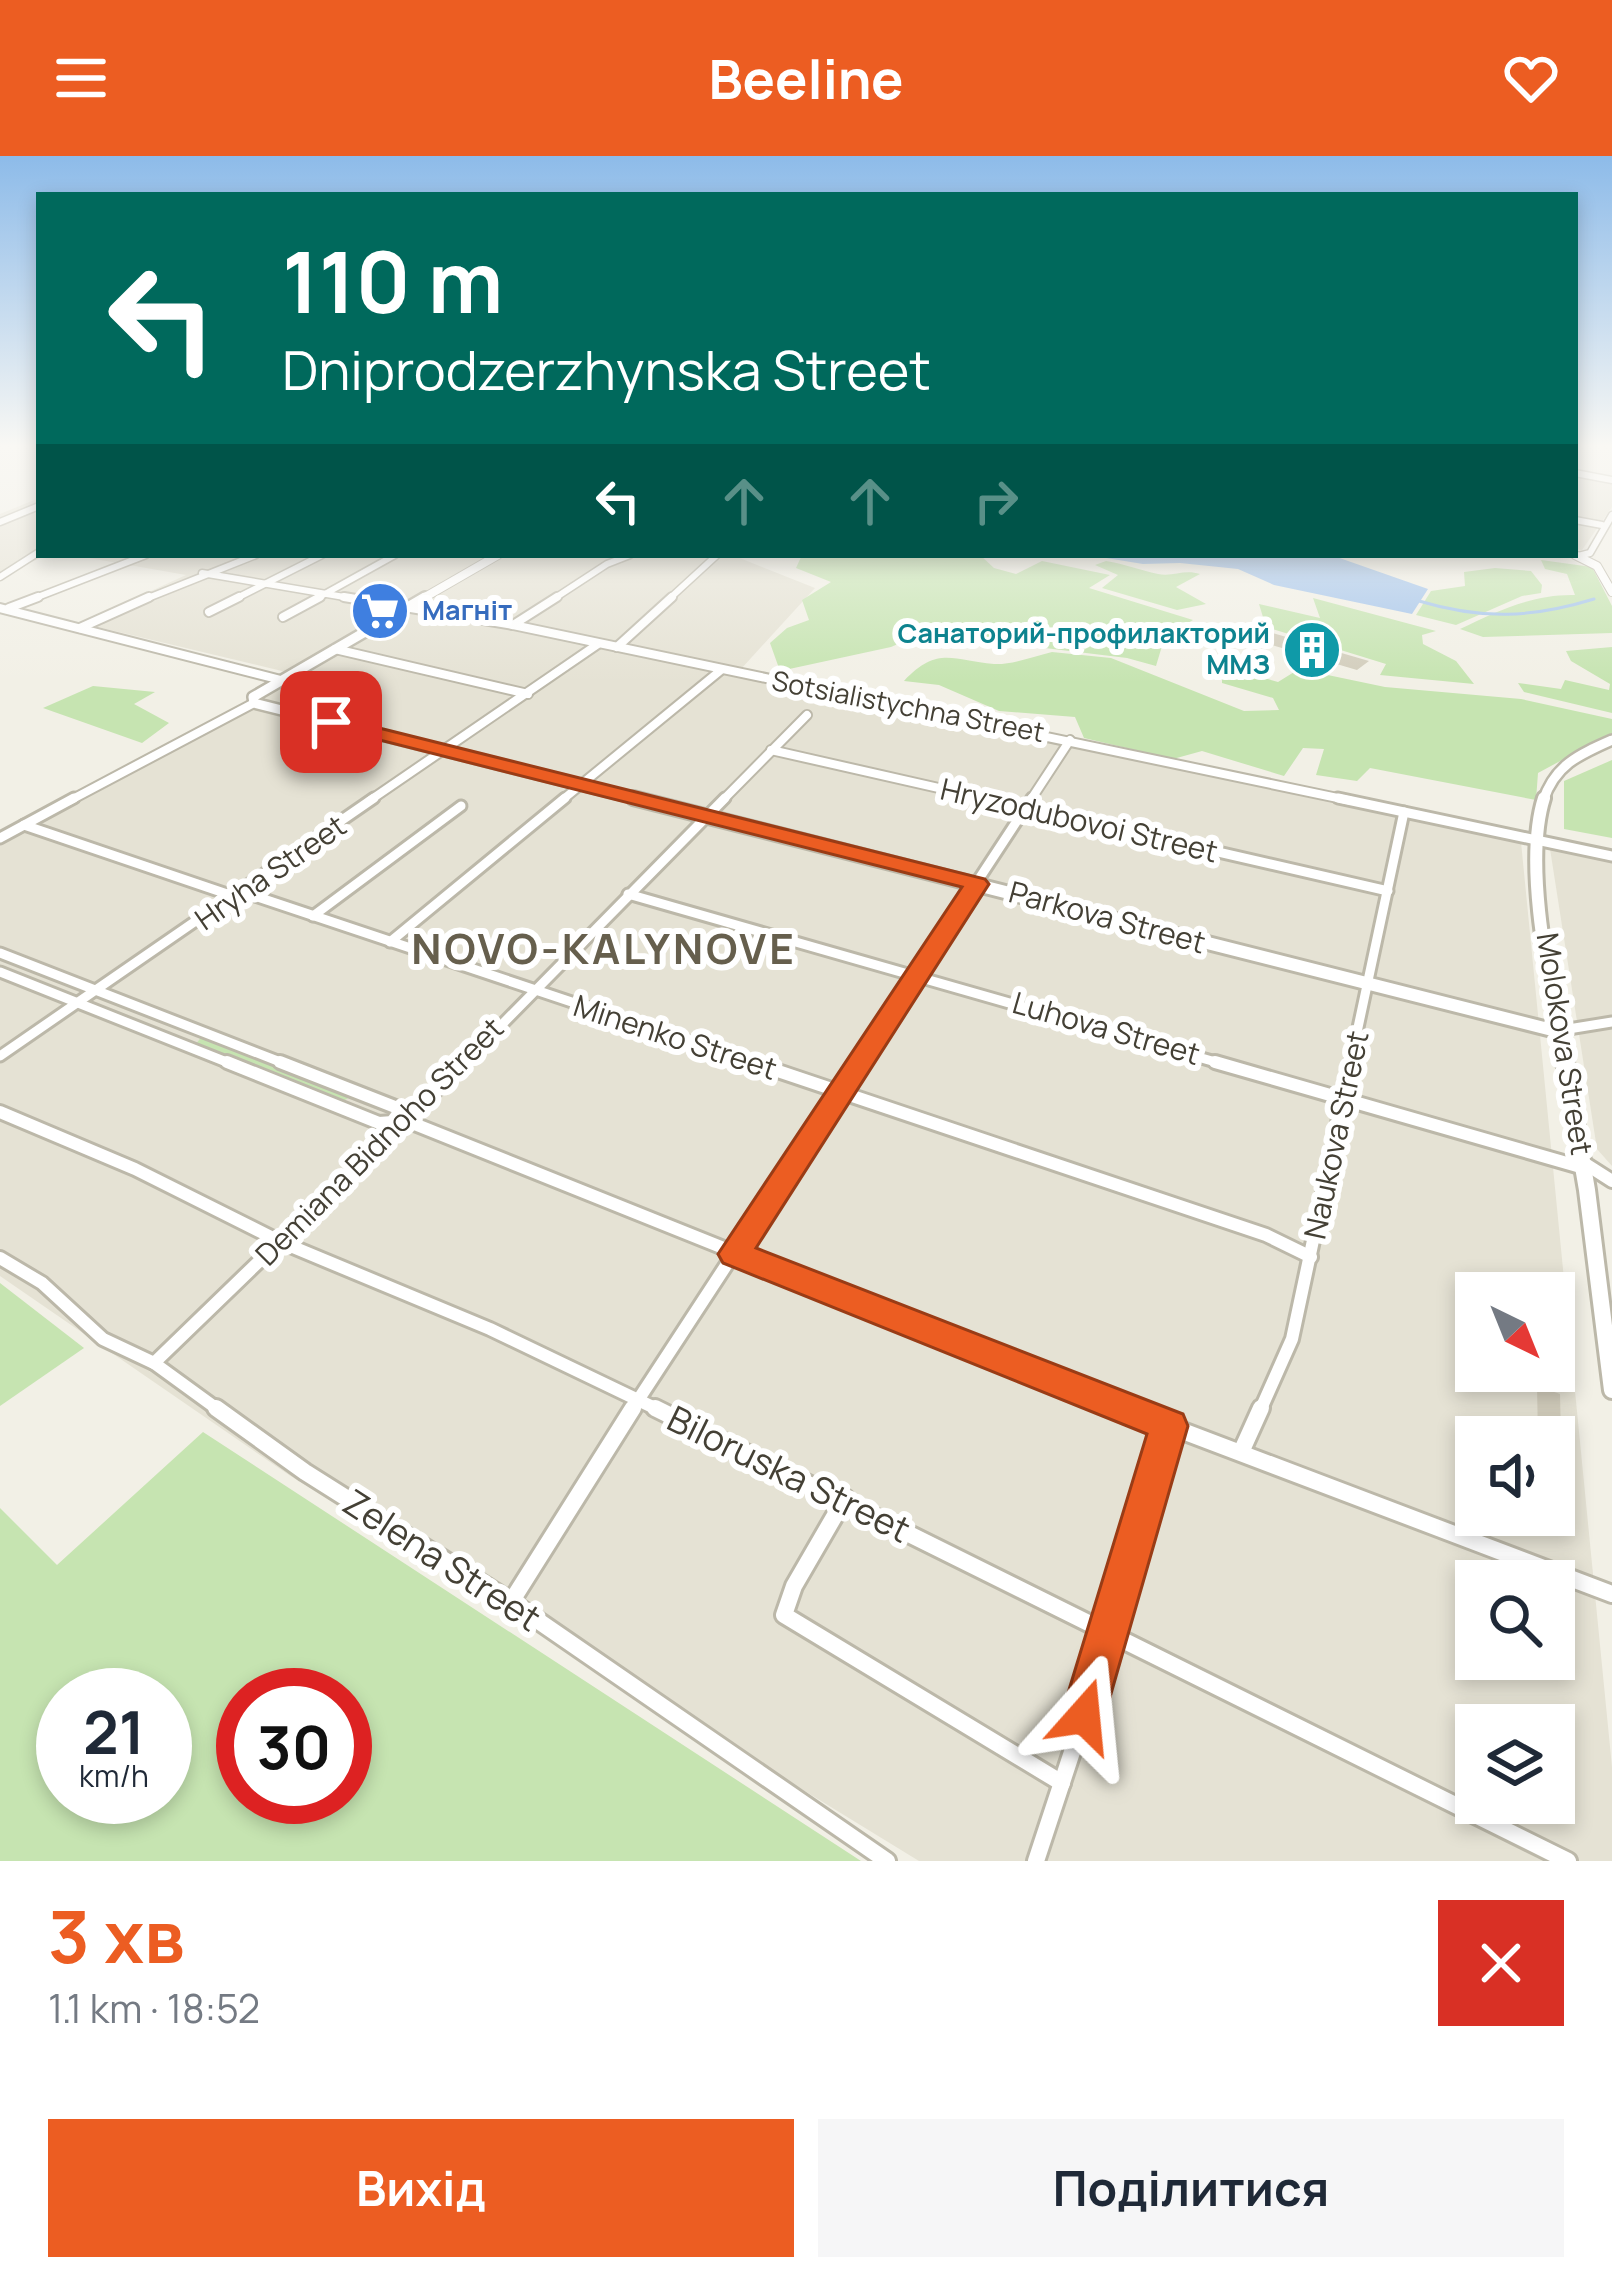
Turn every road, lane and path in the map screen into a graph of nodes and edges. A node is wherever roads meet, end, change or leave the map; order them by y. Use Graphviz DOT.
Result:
graph roads {
  1 [pos="1591,524"];
  2 [pos="1604,524"];
  3 [pos="1602,526"];
  4 [pos="36,554"];
  5 [pos="1578,555"];
  6 [pos="1578,556"];
  7 [pos="138,558"];
  8 [pos="247,558"];
  9 [pos="316,558"];
  10 [pos="389,558"];
  11 [pos="493,558"];
  12 [pos="622,558"];
  13 [pos="714,558"];
  14 [pos="202,573"];
  15 [pos="0,577"];
  16 [pos="265,585"];
  17 [pos="1612,592"];
  18 [pos="324,596"];
  19 [pos="411,605"];
  20 [pos="4,608"];
  21 [pos="209,612"];
  22 [pos="283,617"];
  23 [pos="513,625"];
  24 [pos="80,628"];
  25 [pos="598,644"];
  26 [pos="617,647"];
  27 [pos="335,649"];
  28 [pos="722,670"];
  29 [pos="281,680"];
  30 [pos="529,694"];
  31 [pos="254,703"];
  32 [pos="807,715"];
  33 [pos="1070,740"];
  34 [pos="1612,740"];
  35 [pos="770,750"];
  36 [pos="446,752"];
  37 [pos="582,784"];
  38 [pos="461,806"];
  39 [pos="1025,809"];
  40 [pos="1405,812"];
  41 [pos="705,815"];
  42 [pos="23,825"];
  43 [pos="0,838"];
  44 [pos="1536,841"];
  45 [pos="1612,856"];
  46 [pos="977,884"];
  47 [pos="1388,891"];
  48 [pos="628,894"];
  49 [pos="240,895"];
  50 [pos="313,916"];
  51 [pos="390,942"];
  52 [pos="0,953"];
  53 [pos="0,972"];
  54 [pos="918,974"];
  55 [pos="1369,986"];
  56 [pos="98,991"];
  57 [pos="530,992"];
  58 [pos="79,1004"];
  59 [pos="1612,1022"];
  60 [pos="1556,1031"];
  61 [pos="0,1057"];
  62 [pos="843,1091"];
  63 [pos="1346,1098"];
  64 [pos="0,1112"];
  65 [pos="407,1121"];
  66 [pos="1584,1166"];
  67 [pos="1612,1181"];
  68 [pos="281,1241"];
  69 [pos="734,1254"];
  70 [pos="1311,1257"];
  71 [pos="0,1258"];
  72 [pos="1608,1325"];
  73 [pos="154,1364"];
  74 [pos="1612,1390"];
  75 [pos="637,1401"];
  76 [pos="1169,1426"];
  77 [pos="1242,1450"];
  78 [pos="845,1498"];
  79 [pos="1612,1594"];
  80 [pos="511,1602"];
  81 [pos="1110,1637"];
  82 [pos="1062,1783"];
  83 [pos="887,1861"];
  84 [pos="1036,1861"];
  85 [pos="1568,1861"];
  1 -- 3 [label="street"];
  2 -- 3 [label="street"];
  3 -- 5 [label="street"];
  4 -- 15 [label="street"];
  6 -- 17 [label="street"];
  7 -- 20 [label="street"];
  8 -- 14 [label="street"];
  9 -- 16 [label="street"];
  10 -- 18 [label="street"];
  11 -- 19 [label="street"];
  12 -- 23 [label="street"];
  13 -- 26 [label="street"];
  14 -- 16 [label="street, Sotsialistychna Street"];
  14 -- 24 [label="street"];
  16 -- 18 [label="street, Sotsialistychna Street"];
  16 -- 21 [label="street"];
  18 -- 19 [label="street, Sotsialistychna Street"];
  18 -- 22 [label="street"];
  19 -- 23 [label="street, Sotsialistychna Street"];
  19 -- 27 [label="street"];
  20 -- 24 [label="street"];
  23 -- 25 [label="street, Sotsialistychna Street"];
  24 -- 29 [label="street"];
  25 -- 26 [label="street, Sotsialistychna Street"];
  25 -- 30 [label="street, Hryha Street"];
  26 -- 28 [label="street, Sotsialistychna Street"];
  27 -- 29 [label="street"];
  27 -- 30 [label="street"];
  28 -- 33 [label="street, Sotsialistychna Street"];
  28 -- 37 [label="street"];
  29 -- 31 [label="street"];
  30 -- 36 [label="street, Hryha Street"];
  31 -- 36 [label="street, Parkova Street"];
  31 -- 42 [label="street"];
  32 -- 35 [label="street, Demiana Bidnoho Street"];
  33 -- 39 [label="street"];
  33 -- 40 [label="street, Sotsialistychna Street"];
  34 -- 44 [label="street, Molokova Street"];
  35 -- 39 [label="street, Hryzodubovoi Street"];
  35 -- 41 [label="street, Demiana Bidnoho Street"];
  36 -- 37 [label="street, Parkova Street"];
  36 -- 49 [label="street, Hryha Street"];
  37 -- 41 [label="street, Parkova Street"];
  37 -- 51 [label="street"];
  38 -- 50 [label="street"];
  39 -- 46 [label="street"];
  39 -- 47 [label="street, Hryzodubovoi Street"];
  40 -- 44 [label="street, Sotsialistychna Street"];
  40 -- 47 [label="street, Naukova Street"];
  41 -- 46 [label="street, Parkova Street"];
  41 -- 48 [label="street, Demiana Bidnoho Street"];
  42 -- 43 [label="street"];
  42 -- 49 [label="street, Minenko Street"];
  44 -- 45 [label="street, Sotsialistychna Street"];
  44 -- 60 [label="street, Molokova Street"];
  46 -- 54 [label="street"];
  46 -- 55 [label="street, Parkova Street"];
  47 -- 55 [label="street, Naukova Street"];
  48 -- 54 [label="street, Luhova Street"];
  48 -- 57 [label="street, Demiana Bidnoho Street"];
  49 -- 50 [label="street, Minenko Street"];
  49 -- 56 [label="street, Hryha Street"];
  50 -- 51 [label="street, Minenko Street"];
  51 -- 57 [label="street, Minenko Street"];
  52 -- 56 [label="street"];
  53 -- 58 [label="street"];
  54 -- 62 [label="street"];
  54 -- 63 [label="street, Luhova Street"];
  55 -- 60 [label="street, Parkova Street"];
  55 -- 63 [label="street, Naukova Street"];
  56 -- 58 [label="street, Hryha Street"];
  56 -- 65 [label="street"];
  57 -- 62 [label="street, Minenko Street"];
  57 -- 65 [label="street, Demiana Bidnoho Street"];
  58 -- 61 [label="street, Hryha Street"];
  58 -- 65 [label="street"];
  59 -- 60 [label="street, Parkova Street"];
  60 -- 66 [label="street, Molokova Street"];
  62 -- 69 [label="street"];
  62 -- 70 [label="street, Minenko Street"];
  63 -- 66 [label="street, Luhova Street"];
  63 -- 70 [label="street, Naukova Street"];
  64 -- 68 [label="street, Biloruska Street"];
  65 -- 68 [label="street, Demiana Bidnoho Street"];
  65 -- 69 [label="street"];
  66 -- 67 [label="street, Luhova Street"];
  66 -- 72 [label="street, Molokova Street"];
  68 -- 73 [label="street, Demiana Bidnoho Street"];
  68 -- 75 [label="street, Biloruska Street"];
  69 -- 75 [label="street"];
  69 -- 76 [label="street"];
  70 -- 77 [label="street, Naukova Street"];
  71 -- 73 [label="street, Zelena Street"];
  72 -- 74 [label="street, Molokova Street"];
  73 -- 80 [label="street, Zelena Street"];
  75 -- 78 [label="street, Biloruska Street"];
  75 -- 80 [label="street"];
  76 -- 77 [label="street"];
  76 -- 81 [label="street"];
  77 -- 79 [label="street"];
  78 -- 81 [label="street, Biloruska Street"];
  78 -- 82 [label="street"];
  80 -- 83 [label="street, Zelena Street"];
  81 -- 82 [label="street"];
  81 -- 85 [label="street, Biloruska Street"];
  82 -- 84 [label="street"];
}
